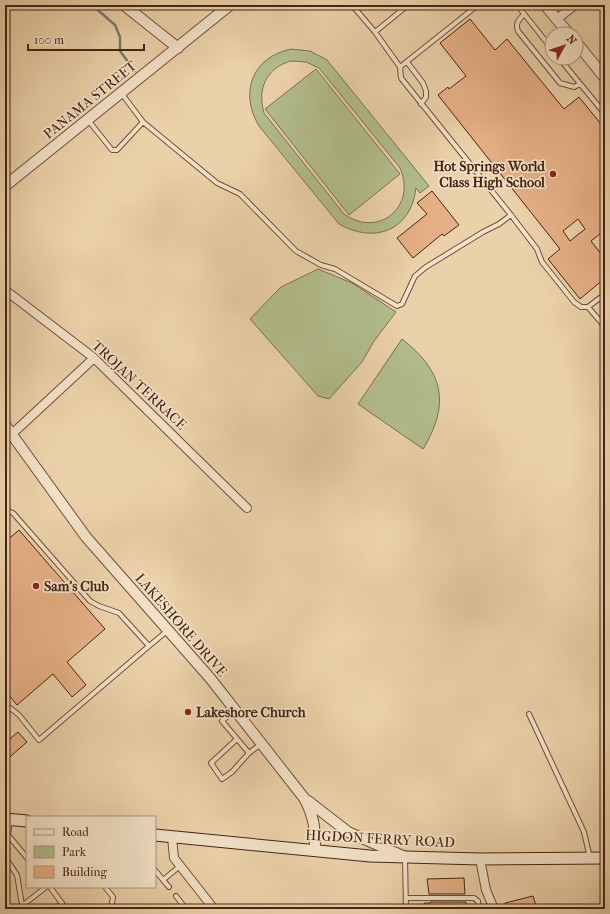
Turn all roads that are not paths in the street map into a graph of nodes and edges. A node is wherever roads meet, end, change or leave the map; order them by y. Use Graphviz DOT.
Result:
graph roads {
  1 [pos="124,5"];
  2 [pos="230,5"];
  3 [pos="352,5"];
  4 [pos="408,5"];
  5 [pos="478,5"];
  6 [pos="517,5"];
  7 [pos="545,5"];
  8 [pos="575,5"];
  9 [pos="524,14"];
  10 [pos="557,19"];
  11 [pos="563,26"];
  12 [pos="375,32"];
  13 [pos="544,39"];
  14 [pos="178,48"];
  15 [pos="584,52"];
  16 [pos="407,62"];
  17 [pos="565,66"];
  18 [pos="400,67"];
  19 [pos="605,78"];
  20 [pos="580,84"];
  21 [pos="122,93"];
  22 [pos="421,104"];
  23 [pos="605,114"];
  24 [pos="88,120"];
  25 [pos="143,122"];
  26 [pos="5,186"];
  27 [pos="511,215"];
  28 [pos="5,290"];
  29 [pos="605,294"];
  30 [pos="588,307"];
  31 [pos="605,328"];
  32 [pos="94,358"];
  33 [pos="5,425"];
  34 [pos="12,434"];
  35 [pos="247,508"];
  36 [pos="5,510"];
  37 [pos="167,630"];
  38 [pos="149,646"];
  39 [pos="6,706"];
  40 [pos="235,710"];
  41 [pos="529,714"];
  42 [pos="237,739"];
  43 [pos="262,744"];
  44 [pos="249,753"];
  45 [pos="304,798"];
  46 [pos="7,819"];
  47 [pos="26,821"];
  48 [pos="156,835"];
  49 [pos="172,836"];
  50 [pos="315,851"];
  51 [pos="5,857"];
  52 [pos="26,857"];
  53 [pos="405,857"];
  54 [pos="590,858"];
  55 [pos="605,858"];
  56 [pos="480,859"];
  57 [pos="180,866"];
  58 [pos="156,871"];
  59 [pos="163,880"];
  60 [pos="169,887"];
  61 [pos="45,888"];
  62 [pos="51,888"];
  63 [pos="108,888"];
  64 [pos="176,896"];
  65 [pos="406,898"];
  66 [pos="435,898"];
  67 [pos="446,898"];
  68 [pos="456,898"];
  69 [pos="467,898"];
  70 [pos="62,903"];
  71 [pos="435,903"];
  72 [pos="446,903"];
  73 [pos="456,903"];
  74 [pos="467,903"];
  75 [pos="22,905"];
  76 [pos="18,909"];
  77 [pos="55,909"];
  78 [pos="66,909"];
  79 [pos="111,909"];
  80 [pos="186,909"];
  81 [pos="214,909"];
  82 [pos="406,909"];
  83 [pos="479,909"];
  84 [pos="494,909"];
  1 -- 14 [label="street"];
  2 -- 14 [label="street, PANAMA STREET"];
  3 -- 12 [label="lane"];
  4 -- 12 [label="lane"];
  5 -- 16 [label="lane"];
  6 -- 9 [label="lane"];
  7 -- 10 [label="street"];
  8 -- 10 [label="street"];
  9 -- 13 [label="lane"];
  9 -- 20 [label="lane"];
  10 -- 11 [label="street"];
  12 -- 18 [label="lane"];
  14 -- 21 [label="street, PANAMA STREET"];
  15 -- 19 [label="street"];
  16 -- 18 [label="lane"];
  16 -- 22 [label="lane"];
  17 -- 20 [label="lane"];
  18 -- 22 [label="lane"];
  20 -- 23 [label="lane"];
  21 -- 24 [label="street, PANAMA STREET"];
  21 -- 25 [label="lane"];
  22 -- 27 [label="lane"];
  24 -- 25 [label="lane"];
  24 -- 26 [label="street, PANAMA STREET"];
  25 -- 27 [label="lane"];
  27 -- 30 [label="lane"];
  28 -- 32 [label="street, TROJAN TERRACE"];
  29 -- 30 [label="lane"];
  30 -- 31 [label="lane"];
  32 -- 34 [label="street"];
  32 -- 35 [label="street, TROJAN TERRACE"];
  33 -- 34 [label="street, LAKESHORE DRIVE"];
  34 -- 37 [label="street, LAKESHORE DRIVE"];
  36 -- 38 [label="lane"];
  37 -- 38 [label="lane"];
  37 -- 40 [label="street, LAKESHORE DRIVE"];
  38 -- 39 [label="lane"];
  40 -- 42 [label="lane"];
  40 -- 43 [label="street, LAKESHORE DRIVE"];
  41 -- 54 [label="lane"];
  42 -- 44 [label="lane"];
  42 -- 44 [label="lane"];
  43 -- 44 [label="lane"];
  43 -- 45 [label="street, LAKESHORE DRIVE"];
  45 -- 50 [label="street, LAKESHORE DRIVE"];
  45 -- 53 [label="street"];
  46 -- 47 [label="main road"];
  46 -- 52 [label="lane"];
  48 -- 49 [label="main road, HIGDON FERRY ROAD"];
  49 -- 50 [label="main road, HIGDON FERRY ROAD"];
  49 -- 57 [label="street"];
  50 -- 53 [label="main road, HIGDON FERRY ROAD"];
  51 -- 75 [label="lane"];
  53 -- 56 [label="main road, HIGDON FERRY ROAD"];
  53 -- 65 [label="lane"];
  54 -- 55 [label="main road, HIGDON FERRY ROAD"];
  54 -- 56 [label="main road, HIGDON FERRY ROAD"];
  56 -- 84 [label="street"];
  57 -- 59 [label="lane"];
  57 -- 81 [label="street"];
  58 -- 59 [label="lane"];
  59 -- 60 [label="lane"];
  61 -- 75 [label="lane"];
  62 -- 70 [label="lane"];
  63 -- 79 [label="lane"];
  64 -- 80 [label="lane"];
  65 -- 66 [label="lane"];
  65 -- 82 [label="lane"];
  66 -- 67 [label="lane"];
  66 -- 71 [label="lane"];
  67 -- 68 [label="lane"];
  67 -- 72 [label="lane"];
  68 -- 69 [label="lane"];
  68 -- 73 [label="lane"];
  69 -- 74 [label="lane"];
  69 -- 83 [label="lane"];
  70 -- 77 [label="lane"];
  70 -- 78 [label="lane"];
  75 -- 76 [label="lane"];
}
